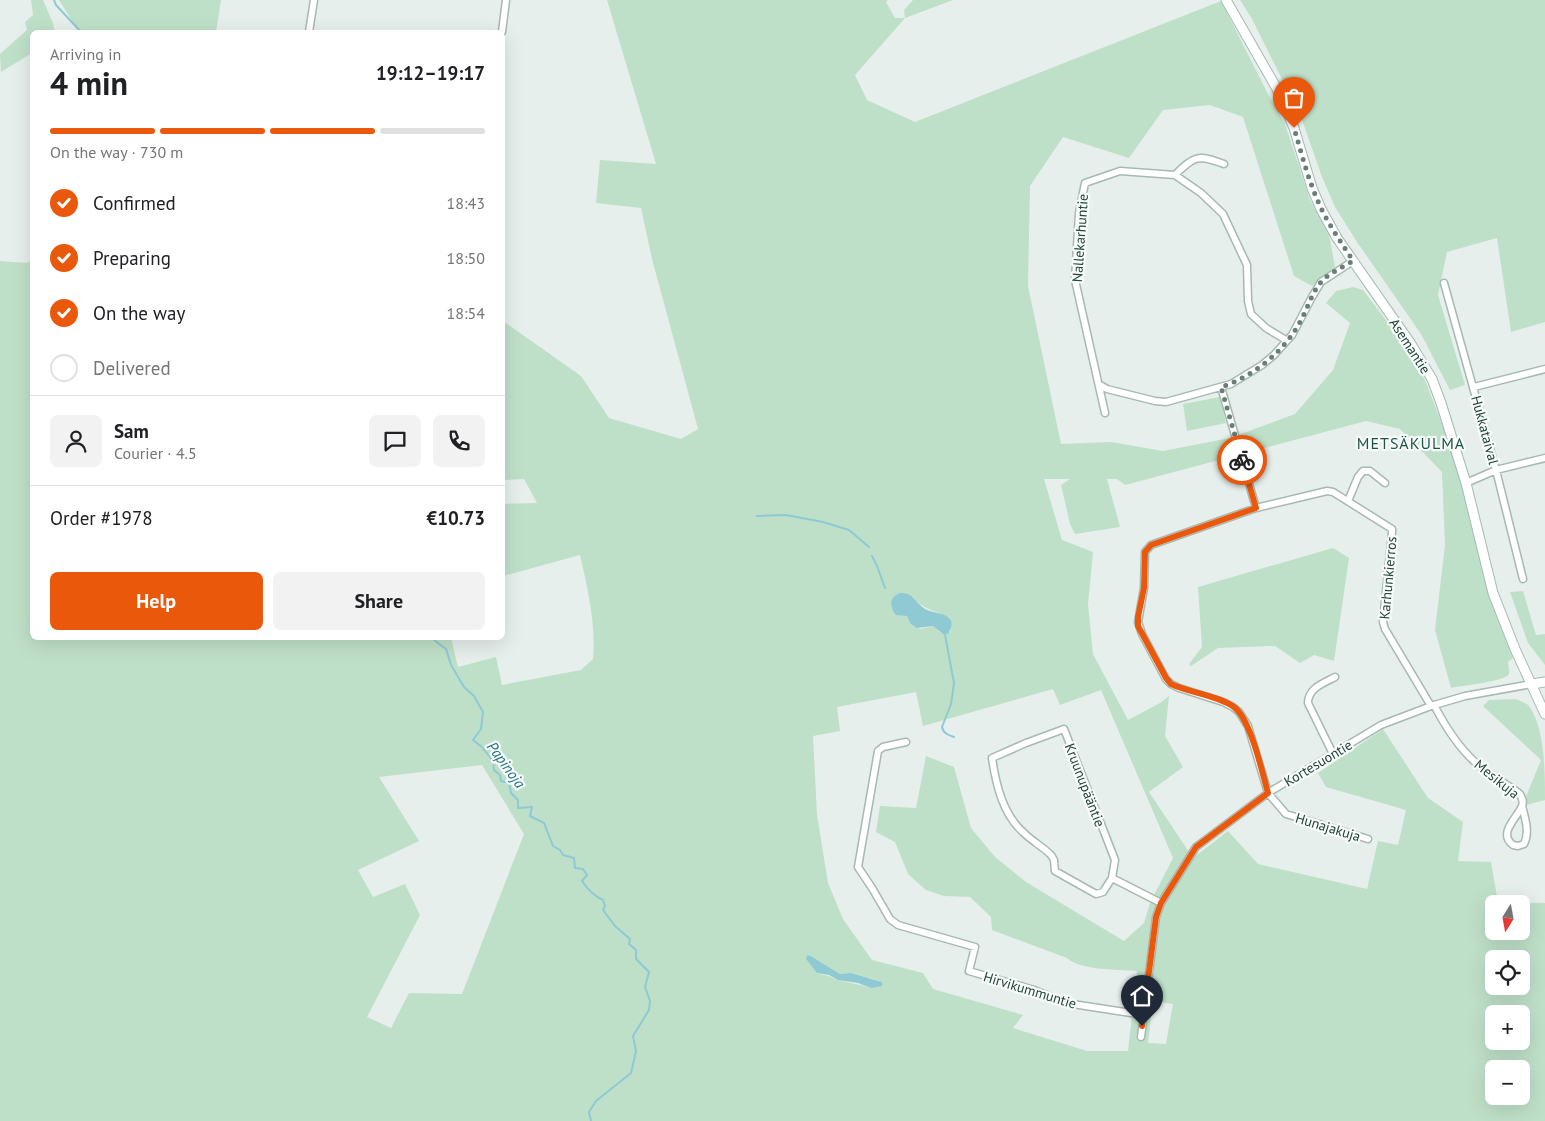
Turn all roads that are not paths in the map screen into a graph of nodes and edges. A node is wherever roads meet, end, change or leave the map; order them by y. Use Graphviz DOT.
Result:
graph roads {
  1 [pos="314,0"];
  2 [pos="506,0"];
  3 [pos="1226,0"];
  4 [pos="309,30"];
  5 [pos="502,30"];
  6 [pos="1224,164"];
  7 [pos="1175,175"];
  8 [pos="1353,261"];
  9 [pos="1444,283"];
  10 [pos="1286,340"];
  11 [pos="1545,369"];
  12 [pos="1100,385"];
  13 [pos="1221,387"];
  14 [pos="1474,387"];
  15 [pos="1105,413"];
  16 [pos="1545,458"];
  17 [pos="1496,470"];
  18 [pos="1386,483"];
  19 [pos="1466,483"];
  20 [pos="1348,501"];
  21 [pos="1256,508"];
  22 [pos="1523,579"];
  23 [pos="1335,677"];
  24 [pos="1545,682"];
  25 [pos="1532,684"];
  26 [pos="1433,705"];
  27 [pos="1545,714"];
  28 [pos="906,742"];
  29 [pos="1334,754"];
  30 [pos="1268,793"];
  31 [pos="1522,806"];
  32 [pos="1368,839"];
  33 [pos="1112,878"];
  34 [pos="1161,903"];
  35 [pos="1144,1016"];
  36 [pos="1141,1037"];
  1 -- 4 [label="street"];
  2 -- 5 [label="street"];
  3 -- 8 [label="main road, Asemantie"];
  6 -- 7 [label="street"];
  7 -- 10 [label="street"];
  7 -- 12 [label="street, Nallekarhuntie"];
  8 -- 10 [label="street"];
  8 -- 19 [label="main road, Asemantie"];
  9 -- 14 [label="street, Hukkataival"];
  10 -- 13 [label="street"];
  11 -- 14 [label="street"];
  12 -- 13 [label="street"];
  12 -- 15 [label="street"];
  13 -- 21 [label="street"];
  14 -- 17 [label="street, Hukkataival"];
  16 -- 17 [label="street"];
  17 -- 19 [label="street"];
  17 -- 22 [label="street, Hukkataival"];
  18 -- 20 [label="street"];
  19 -- 25 [label="main road, Asemantie"];
  20 -- 21 [label="street, Karhunkierros"];
  20 -- 26 [label="street, Karhunkierros"];
  21 -- 30 [label="street, Karhunkierros"];
  23 -- 29 [label="street"];
  24 -- 25 [label="main road"];
  25 -- 26 [label="street, Kortesuontie"];
  25 -- 27 [label="main road, Asemantie"];
  26 -- 29 [label="street, Kortesuontie"];
  26 -- 31 [label="street, Mesikuja"];
  28 -- 35 [label="street, Hirvikummuntie"];
  29 -- 30 [label="street, Kortesuontie"];
  30 -- 32 [label="street, Hunajakuja"];
  30 -- 34 [label="street, Kortesuontie"];
  31 -- 31 [label="street, Mesikuja"];
  33 -- 33 [label="street, Kruunupääntie"];
  33 -- 34 [label="street"];
  34 -- 35 [label="street, Kortesuontie"];
  35 -- 36 [label="street, Kortesuontie"];
}
